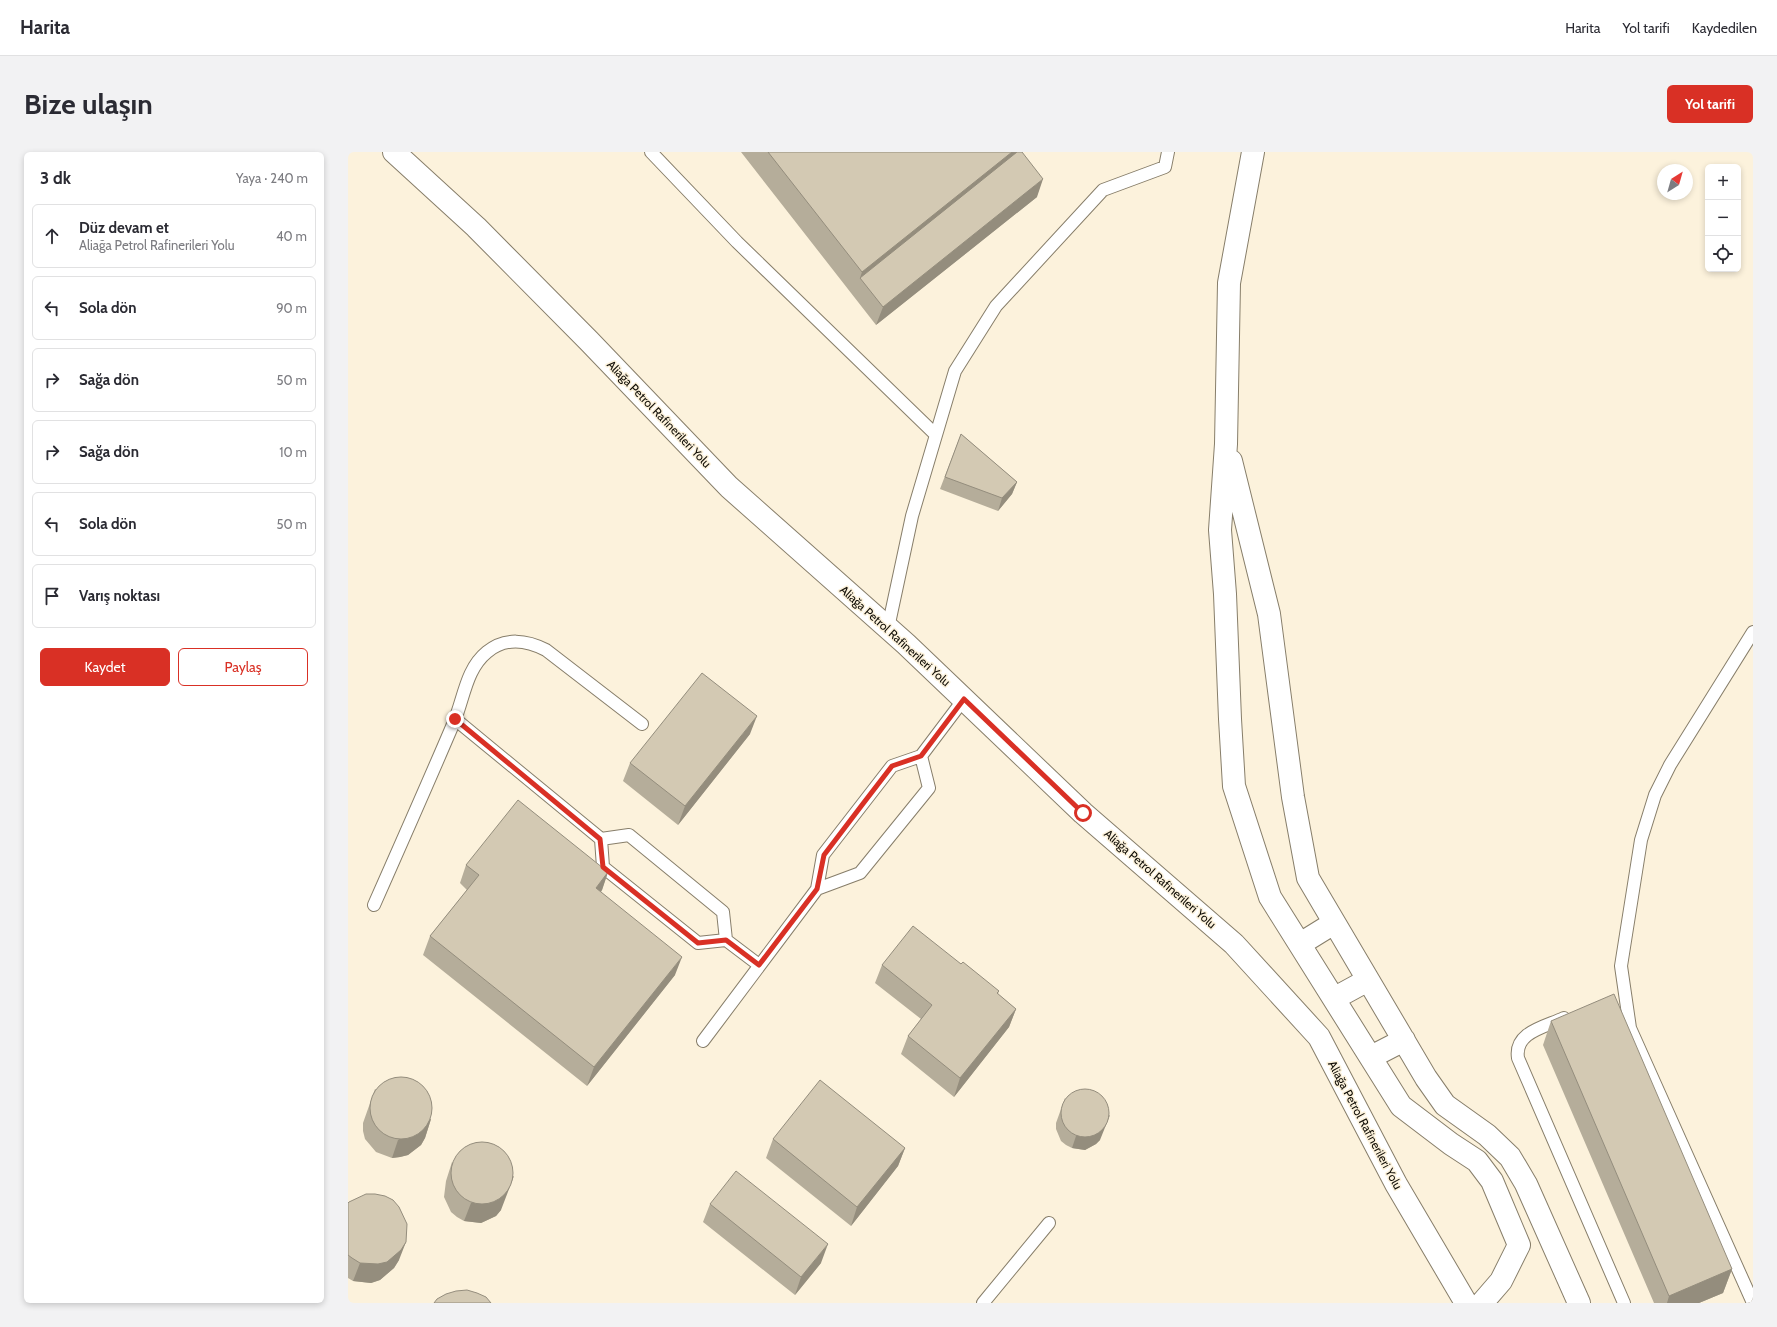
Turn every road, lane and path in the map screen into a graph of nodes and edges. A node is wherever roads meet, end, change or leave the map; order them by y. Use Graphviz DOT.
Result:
graph roads {
  1 [pos="394,152"];
  2 [pos="651,152"];
  3 [pos="1168,152"];
  4 [pos="1253,152"];
  5 [pos="936,435"];
  6 [pos="1226,444"];
  7 [pos="888,628"];
  8 [pos="1753,632"];
  9 [pos="964,699"];
  10 [pos="455,719"];
  11 [pos="642,724"];
  12 [pos="921,756"];
  13 [pos="600,839"];
  14 [pos="817,889"];
  15 [pos="374,905"];
  16 [pos="1334,923"];
  17 [pos="726,940"];
  18 [pos="1300,944"];
  19 [pos="759,965"];
  20 [pos="1368,980"];
  21 [pos="1335,998"];
  22 [pos="1573,1015"];
  23 [pos="1404,1040"];
  24 [pos="703,1041"];
  25 [pos="1371,1057"];
  26 [pos="1049,1223"];
  27 [pos="983,1303"];
  28 [pos="1466,1303"];
  29 [pos="1482,1303"];
  30 [pos="1579,1303"];
  31 [pos="1624,1303"];
  32 [pos="1753,1303"];
  1 -- 7 [label="street, Aliağa Petrol Rafinerileri Yolu"];
  2 -- 5 [label="lane"];
  3 -- 5 [label="lane"];
  4 -- 6 [label="street"];
  5 -- 7 [label="lane"];
  6 -- 16 [label="street"];
  6 -- 18 [label="street"];
  7 -- 9 [label="street, Aliağa Petrol Rafinerileri Yolu"];
  8 -- 32 [label="lane"];
  9 -- 12 [label="lane"];
  9 -- 28 [label="street, Aliağa Petrol Rafinerileri Yolu"];
  10 -- 11 [label="lane"];
  10 -- 13 [label="lane"];
  10 -- 15 [label="lane"];
  12 -- 14 [label="lane"];
  12 -- 14 [label="lane"];
  13 -- 17 [label="lane"];
  13 -- 17 [label="lane"];
  14 -- 19 [label="lane"];
  16 -- 18 [label="street"];
  16 -- 20 [label="street"];
  17 -- 19 [label="lane"];
  18 -- 21 [label="street"];
  19 -- 24 [label="lane"];
  20 -- 21 [label="street"];
  20 -- 23 [label="street"];
  21 -- 25 [label="street"];
  22 -- 31 [label="lane"];
  23 -- 25 [label="street"];
  23 -- 30 [label="street"];
  25 -- 29 [label="street"];
  26 -- 27 [label="lane"];
}
